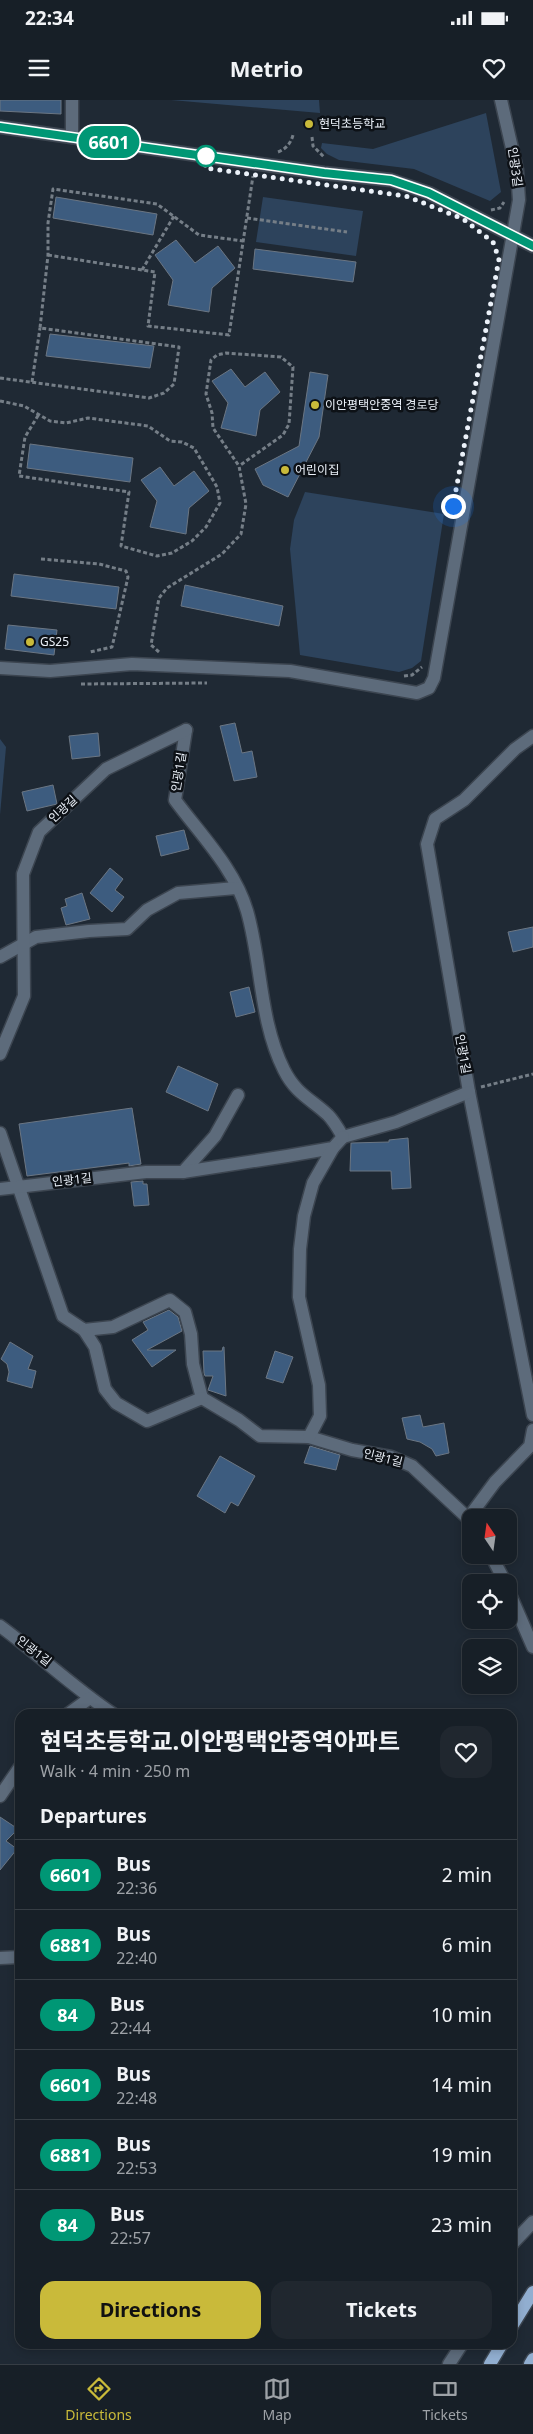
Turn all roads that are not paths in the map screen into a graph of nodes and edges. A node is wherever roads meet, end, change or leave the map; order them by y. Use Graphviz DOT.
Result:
graph roads {
  1 [pos="72,100"];
  2 [pos="501,100"];
  3 [pos="0,127"];
  4 [pos="72,137"];
  5 [pos="513,236"];
  6 [pos="533,246"];
  7 [pos="0,668"];
  8 [pos="186,730"];
  9 [pos="533,736"];
  10 [pos="236,888"];
  11 [pos="24,942"];
  12 [pos="0,958"];
  13 [pos="0,1054"];
  14 [pos="469,1092"];
  15 [pos="238,1095"];
  16 [pos="0,1133"];
  17 [pos="343,1137"];
  18 [pos="333,1148"];
  19 [pos="183,1172"];
  20 [pos="19,1186"];
  21 [pos="0,1189"];
  22 [pos="84,1330"];
  23 [pos="202,1398"];
  24 [pos="533,1416"];
  25 [pos="533,1430"];
  26 [pos="309,1437"];
  27 [pos="477,1509"];
  28 [pos="462,1512"];
  29 [pos="517,1610"];
  30 [pos="0,1626"];
  31 [pos="533,1647"];
  32 [pos="90,1698"];
  33 [pos="75,1709"];
  34 [pos="106,1709"];
  35 [pos="15,1774"];
  36 [pos="0,1796"];
  37 [pos="15,1957"];
  38 [pos="0,1958"];
  39 [pos="533,2222"];
  40 [pos="517,2239"];
  41 [pos="533,2292"];
  42 [pos="517,2318"];
  43 [pos="459,2349"];
  44 [pos="499,2349"];
  45 [pos="533,2359"];
  46 [pos="450,2364"];
  47 [pos="490,2364"];
  48 [pos="530,2364"];
  1 -- 4 [label="street"];
  2 -- 5 [label="street, 인광3길"];
  3 -- 4 [label="street"];
  4 -- 5 [label="street"];
  5 -- 6 [label="street"];
  5 -- 7 [label="street, 인광3길"];
  8 -- 10 [label="street, 인광1길"];
  8 -- 11 [label="street, 인광길"];
  9 -- 14 [label="street, 인광1길"];
  10 -- 11 [label="street"];
  10 -- 17 [label="street, 인광1길"];
  11 -- 12 [label="street"];
  11 -- 13 [label="street, 인광길"];
  14 -- 17 [label="street"];
  14 -- 24 [label="street, 인광1길"];
  15 -- 19 [label="street"];
  16 -- 20 [label="street"];
  17 -- 18 [label="street"];
  18 -- 19 [label="street, 인광1길"];
  18 -- 26 [label="street"];
  19 -- 20 [label="street, 인광1길"];
  20 -- 21 [label="street, 인광1길"];
  20 -- 22 [label="street"];
  22 -- 23 [label="street"];
  22 -- 23 [label="street"];
  23 -- 26 [label="street, 인광1길"];
  25 -- 27 [label="street, 인광1길"];
  26 -- 28 [label="street, 인광1길"];
  29 -- 31 [label="street"];
  30 -- 32 [label="street, 인광1길"];
  32 -- 33 [label="street"];
  32 -- 34 [label="street, 인광1길"];
  35 -- 36 [label="street"];
  37 -- 38 [label="street"];
  39 -- 40 [label="street"];
  41 -- 42 [label="main road"];
  43 -- 46 [label="street"];
  44 -- 47 [label="main road"];
  45 -- 48 [label="main road"];
}
